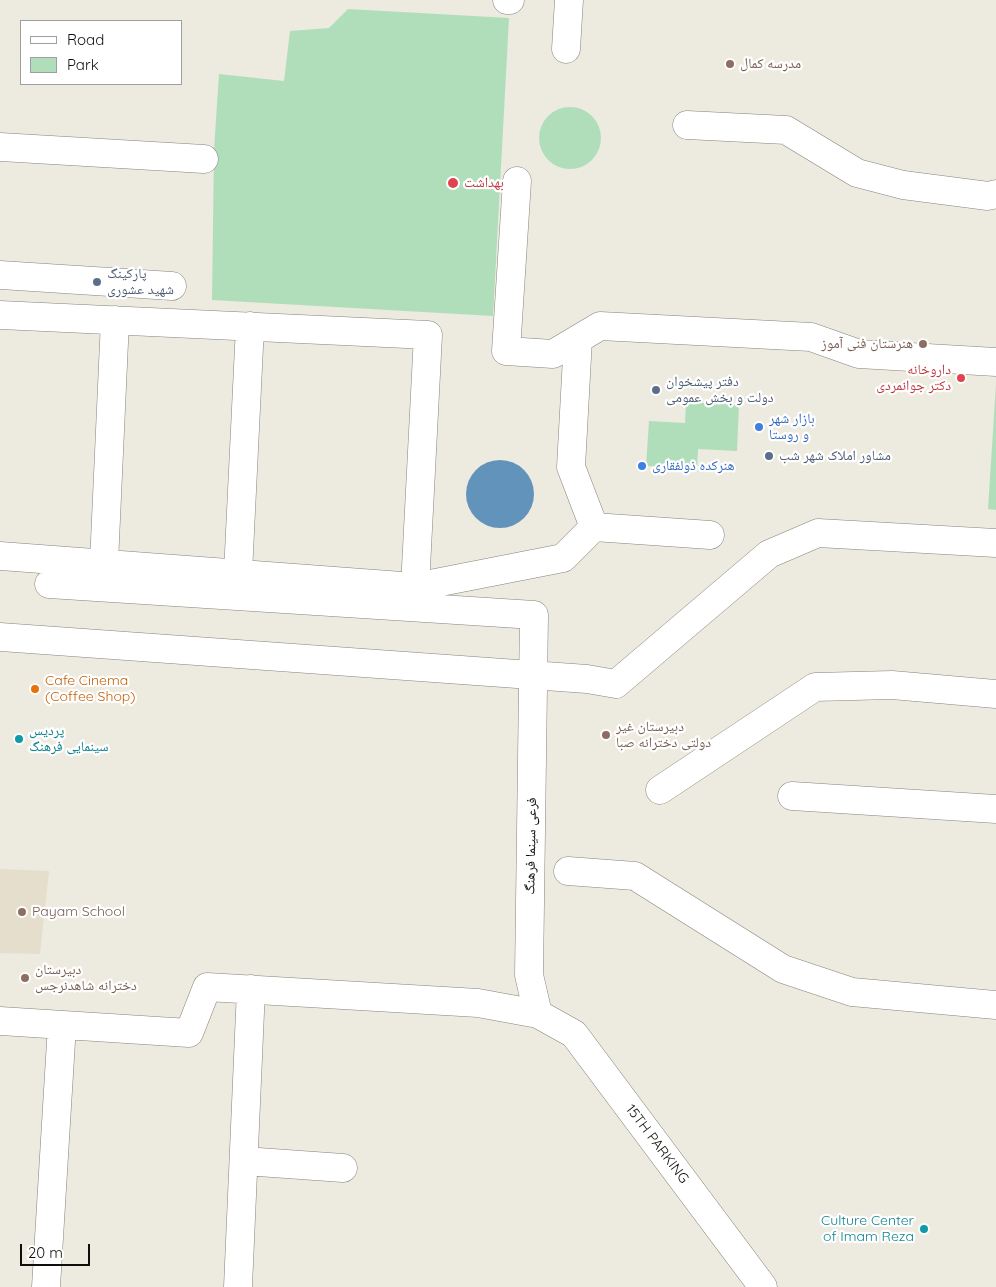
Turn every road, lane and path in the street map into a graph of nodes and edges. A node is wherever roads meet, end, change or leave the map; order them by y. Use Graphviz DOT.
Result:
graph roads {
  1 [pos="569,0"];
  2 [pos="566,49"];
  3 [pos="687,125"];
  4 [pos="0,147"];
  5 [pos="204,159"];
  6 [pos="517,181"];
  7 [pos="996,194"];
  8 [pos="0,275"];
  9 [pos="172,286"];
  10 [pos="0,315"];
  11 [pos="115,320"];
  12 [pos="250,326"];
  13 [pos="578,339"];
  14 [pos="996,362"];
  15 [pos="594,528"];
  16 [pos="710,535"];
  17 [pos="996,543"];
  18 [pos="0,556"];
  19 [pos="104,564"];
  20 [pos="238,573"];
  21 [pos="49,584"];
  22 [pos="415,587"];
  23 [pos="0,637"];
  24 [pos="535,677"];
  25 [pos="996,694"];
  26 [pos="660,790"];
  27 [pos="792,796"];
  28 [pos="996,809"];
  29 [pos="568,871"];
  30 [pos="251,989"];
  31 [pos="996,1005"];
  32 [pos="538,1014"];
  33 [pos="0,1021"];
  34 [pos="62,1025"];
  35 [pos="244,1161"];
  36 [pos="343,1168"];
  37 [pos="46,1287"];
  38 [pos="238,1287"];
  39 [pos="763,1287"];
  1 -- 2 [label="street"];
  3 -- 7 [label="street"];
  4 -- 5 [label="street"];
  6 -- 13 [label="street"];
  8 -- 9 [label="street"];
  10 -- 11 [label="street"];
  11 -- 12 [label="street"];
  11 -- 19 [label="street"];
  12 -- 20 [label="street"];
  12 -- 22 [label="street"];
  13 -- 14 [label="street"];
  13 -- 15 [label="street"];
  15 -- 16 [label="street"];
  15 -- 22 [label="street"];
  17 -- 24 [label="street"];
  18 -- 19 [label="street"];
  19 -- 20 [label="street"];
  20 -- 22 [label="street"];
  21 -- 24 [label="street, فرعی سینما فرهنگ"];
  23 -- 24 [label="street"];
  24 -- 32 [label="street, فرعی سینما فرهنگ"];
  25 -- 26 [label="street"];
  27 -- 28 [label="street"];
  29 -- 31 [label="street"];
  30 -- 32 [label="street, 15TH PARKING"];
  30 -- 34 [label="street, 15TH PARKING"];
  30 -- 35 [label="street"];
  32 -- 39 [label="street, 15TH PARKING"];
  33 -- 34 [label="street"];
  34 -- 37 [label="street"];
  35 -- 36 [label="street"];
  35 -- 38 [label="street"];
}
